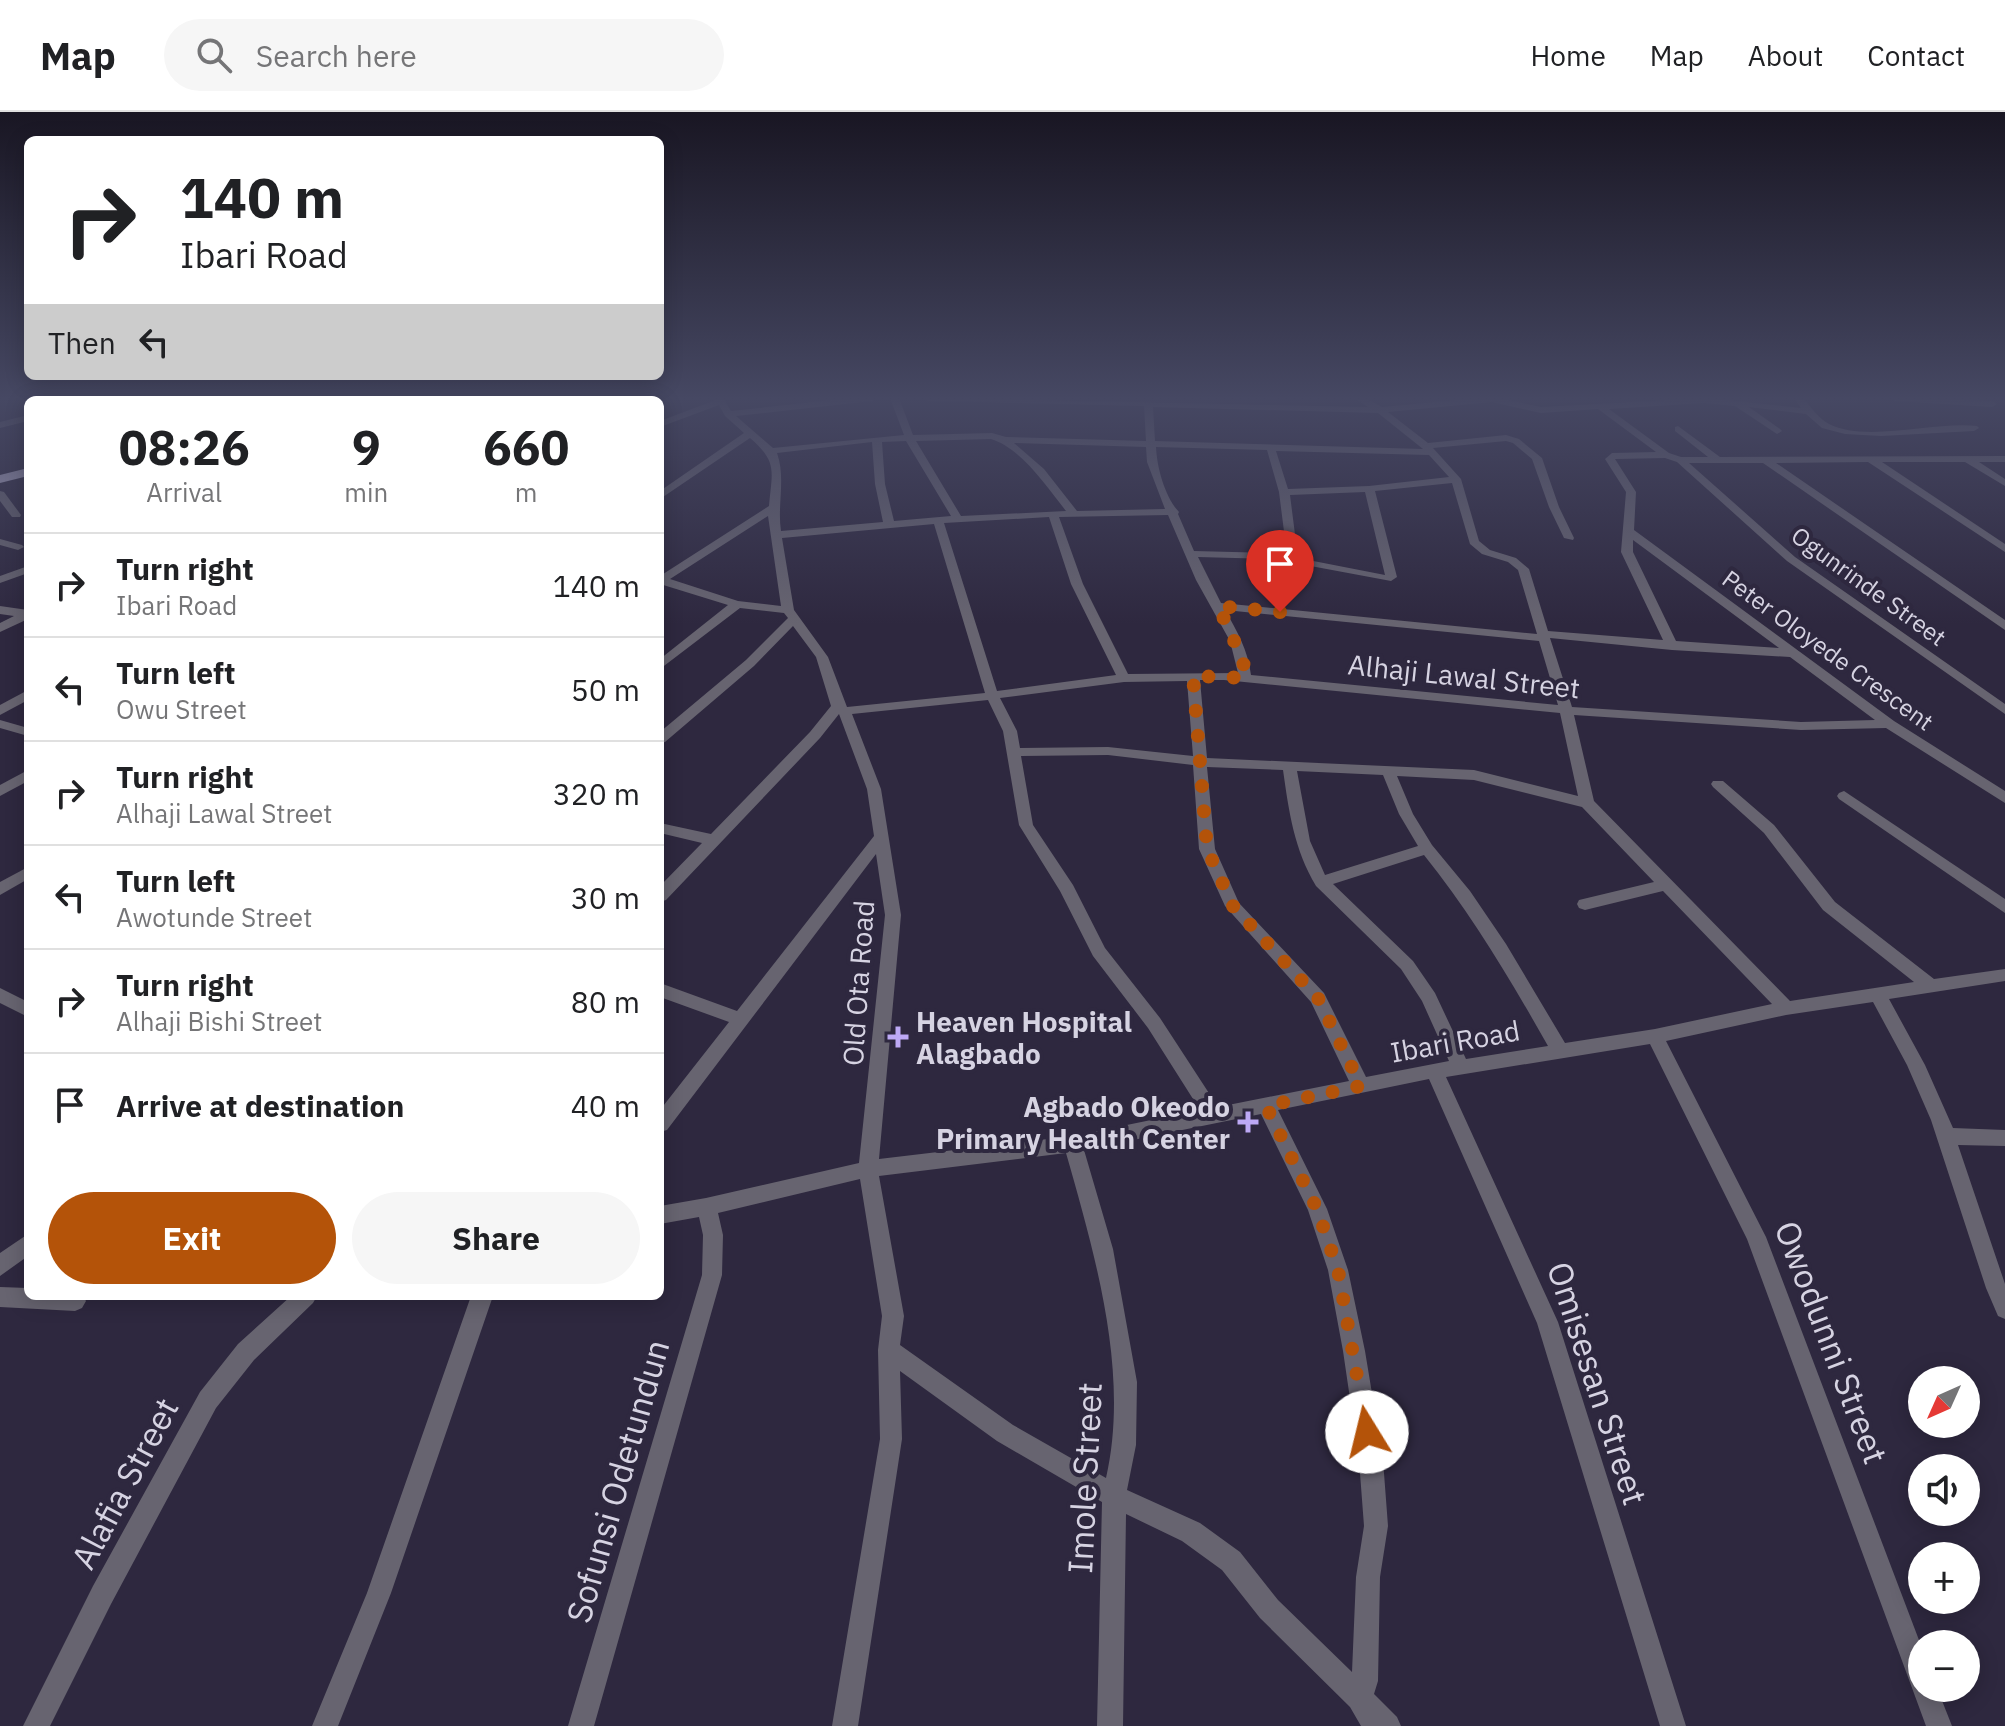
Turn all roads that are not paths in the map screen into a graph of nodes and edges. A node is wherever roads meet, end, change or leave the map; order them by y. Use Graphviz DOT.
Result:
graph roads {
  1 [pos="692,473"];
  2 [pos="777,473"];
  3 [pos="879,473"];
  4 [pos="930,473"];
  5 [pos="1042,473"];
  6 [pos="1157,473"];
  7 [pos="1278,473"];
  8 [pos="1451,473"];
  9 [pos="1542,473"];
  10 [pos="1620,473"];
  11 [pos="1695,473"];
  12 [pos="1785,473"];
  13 [pos="1892,473"];
  14 [pos="1456,479"];
  15 [pos="1369,489"];
  16 [pos="1284,492"];
  17 [pos="664,493"];
  18 [pos="0,494"];
  19 [pos="774,507"];
  20 [pos="1174,512"];
  21 [pos="1073,513"];
  22 [pos="1053,514"];
  23 [pos="16,515"];
  24 [pos="957,518"];
  25 [pos="938,520"];
  26 [pos="889,524"];
  27 [pos="1629,532"];
  28 [pos="778,535"];
  29 [pos="1569,538"];
  30 [pos="0,542"];
  31 [pos="18,547"];
  32 [pos="2005,549"];
  33 [pos="1192,554"];
  34 [pos="1293,560"];
  35 [pos="24,571"];
  36 [pos="664,577"];
  37 [pos="0,580"];
  38 [pos="664,581"];
  39 [pos="737,604"];
  40 [pos="1218,606"];
  41 [pos="0,610"];
  42 [pos="2005,613"];
  43 [pos="24,614"];
  44 [pos="790,614"];
  45 [pos="1988,614"];
  46 [pos="24,616"];
  47 [pos="2005,626"];
  48 [pos="0,628"];
  49 [pos="1543,636"];
  50 [pos="1672,646"];
  51 [pos="1789,653"];
  52 [pos="664,662"];
  53 [pos="1193,676"];
  54 [pos="1124,678"];
  55 [pos="1245,678"];
  56 [pos="2005,692"];
  57 [pos="1982,694"];
  58 [pos="992,695"];
  59 [pos="24,696"];
  60 [pos="841,708"];
  61 [pos="2005,710"];
  62 [pos="0,711"];
  63 [pos="1566,712"];
  64 [pos="0,724"];
  65 [pos="1889,724"];
  66 [pos="24,731"];
  67 [pos="664,736"];
  68 [pos="0,741"];
  69 [pos="1014,752"];
  70 [pos="1202,762"];
  71 [pos="1289,766"];
  72 [pos="1389,773"];
  73 [pos="24,777"];
  74 [pos="1718,784"];
  75 [pos="0,791"];
  76 [pos="1844,796"];
  77 [pos="2005,798"];
  78 [pos="1587,803"];
  79 [pos="664,829"];
  80 [pos="881,837"];
  81 [pos="713,840"];
  82 [pos="1427,849"];
  83 [pos="24,874"];
  84 [pos="1321,882"];
  85 [pos="1664,885"];
  86 [pos="0,889"];
  87 [pos="664,892"];
  88 [pos="1585,904"];
  89 [pos="2005,907"];
  90 [pos="2005,975"];
  91 [pos="1929,985"];
  92 [pos="664,991"];
  93 [pos="1877,994"];
  94 [pos="0,995"];
  95 [pos="24,1008"];
  96 [pos="1786,1008"];
  97 [pos="741,1019"];
  98 [pos="1655,1036"];
  99 [pos="1560,1051"];
  100 [pos="1460,1066"];
  101 [pos="1434,1071"];
  102 [pos="1361,1086"];
  103 [pos="1266,1106"];
  104 [pos="1213,1114"];
  105 [pos="664,1119"];
  106 [pos="1947,1136"];
  107 [pos="2005,1138"];
  108 [pos="1073,1144"];
  109 [pos="868,1169"];
  110 [pos="706,1207"];
  111 [pos="664,1214"];
  112 [pos="24,1246"];
  113 [pos="0,1266"];
  114 [pos="1999,1284"];
  115 [pos="0,1297"];
  116 [pos="24,1298"];
  117 [pos="56,1300"];
  118 [pos="302,1300"];
  119 [pos="481,1300"];
  120 [pos="75,1301"];
  121 [pos="2005,1309"];
  122 [pos="889,1350"];
  123 [pos="1114,1496"];
  124 [pos="1908,1644"];
  125 [pos="1360,1699"];
  126 [pos="1930,1702"];
  127 [pos="36,1726"];
  128 [pos="325,1726"];
  129 [pos="581,1726"];
  130 [pos="845,1726"];
  131 [pos="1110,1726"];
  132 [pos="1376,1726"];
  133 [pos="1388,1726"];
  134 [pos="1673,1726"];
  135 [pos="1939,1726"];
  1 -- 17 [label="street"];
  2 -- 19 [label="street, Old Ota Road"];
  3 -- 26 [label="street"];
  4 -- 24 [label="street"];
  5 -- 21 [label="street"];
  6 -- 20 [label="street"];
  7 -- 16 [label="street"];
  8 -- 14 [label="street"];
  9 -- 29 [label="street"];
  10 -- 27 [label="street"];
  11 -- 57 [label="street, Ogunrinde Street"];
  12 -- 45 [label="street"];
  13 -- 32 [label="street"];
  14 -- 15 [label="street"];
  14 -- 49 [label="street"];
  15 -- 16 [label="street"];
  15 -- 34 [label="street"];
  16 -- 34 [label="street"];
  18 -- 23 [label="street"];
  19 -- 28 [label="street, Old Ota Road"];
  19 -- 36 [label="street"];
  20 -- 21 [label="street"];
  20 -- 33 [label="street"];
  21 -- 22 [label="street"];
  22 -- 24 [label="street"];
  22 -- 54 [label="street"];
  24 -- 25 [label="street"];
  25 -- 26 [label="street"];
  25 -- 58 [label="street"];
  26 -- 28 [label="street"];
  27 -- 50 [label="street"];
  27 -- 51 [label="street, Peter Oloyede Crescent"];
  28 -- 44 [label="street, Old Ota Road"];
  30 -- 31 [label="street"];
  33 -- 34 [label="street"];
  33 -- 40 [label="street"];
  35 -- 37 [label="street"];
  38 -- 39 [label="street"];
  39 -- 44 [label="street"];
  39 -- 52 [label="street"];
  40 -- 49 [label="street"];
  40 -- 55 [label="street"];
  41 -- 43 [label="street"];
  42 -- 45 [label="street"];
  44 -- 60 [label="street, Old Ota Road"];
  44 -- 67 [label="street"];
  45 -- 47 [label="street"];
  46 -- 48 [label="street"];
  49 -- 50 [label="street"];
  49 -- 63 [label="street"];
  50 -- 51 [label="street"];
  51 -- 65 [label="street, Peter Oloyede Crescent"];
  53 -- 54 [label="street, Alhaji Lawal Street"];
  53 -- 55 [label="street, Alhaji Lawal Street"];
  53 -- 70 [label="street"];
  54 -- 58 [label="street, Alhaji Lawal Street"];
  55 -- 63 [label="street, Alhaji Lawal Street"];
  56 -- 57 [label="street"];
  57 -- 61 [label="street, Ogunrinde Street"];
  58 -- 60 [label="street, Alhaji Lawal Street"];
  58 -- 69 [label="street"];
  59 -- 62 [label="street"];
  60 -- 80 [label="street, Old Ota Road"];
  60 -- 81 [label="street"];
  63 -- 65 [label="street, Alhaji Lawal Street"];
  63 -- 78 [label="street"];
  64 -- 66 [label="street"];
  65 -- 77 [label="street, Peter Oloyede Crescent"];
  66 -- 68 [label="street"];
  69 -- 70 [label="street"];
  69 -- 104 [label="street"];
  70 -- 71 [label="street"];
  70 -- 102 [label="street"];
  71 -- 72 [label="street"];
  71 -- 84 [label="street"];
  72 -- 78 [label="street"];
  72 -- 82 [label="street"];
  73 -- 75 [label="street"];
  74 -- 91 [label="street"];
  76 -- 89 [label="street"];
  78 -- 85 [label="street"];
  79 -- 81 [label="street"];
  80 -- 97 [label="street"];
  80 -- 109 [label="street, Old Ota Road"];
  81 -- 87 [label="street"];
  82 -- 84 [label="street"];
  82 -- 99 [label="street"];
  83 -- 86 [label="street"];
  84 -- 100 [label="street"];
  85 -- 88 [label="street"];
  85 -- 96 [label="street"];
  90 -- 91 [label="street, Ibari Road"];
  91 -- 93 [label="street, Ibari Road"];
  92 -- 97 [label="street"];
  93 -- 96 [label="street, Ibari Road"];
  93 -- 106 [label="street"];
  94 -- 95 [label="street"];
  96 -- 98 [label="street, Ibari Road"];
  97 -- 105 [label="street"];
  98 -- 99 [label="street, Ibari Road"];
  98 -- 124 [label="street, Owodunni Street"];
  99 -- 100 [label="street, Ibari Road"];
  100 -- 101 [label="street, Ibari Road"];
  101 -- 102 [label="street, Ibari Road"];
  101 -- 134 [label="street, Omisesan Street"];
  102 -- 103 [label="street, Ibari Road"];
  103 -- 104 [label="street, Ibari Road"];
  103 -- 125 [label="street"];
  104 -- 108 [label="street, Ibari Road"];
  106 -- 107 [label="street"];
  106 -- 114 [label="street"];
  108 -- 109 [label="street, Ibari Road"];
  108 -- 123 [label="street, Imole Street"];
  109 -- 110 [label="street, Ibari Road"];
  109 -- 122 [label="street, Old Ota Road"];
  110 -- 111 [label="street, Ibari Road"];
  110 -- 129 [label="street, Sofunsi Odetundun"];
  112 -- 113 [label="street"];
  114 -- 121 [label="street"];
  115 -- 116 [label="street"];
  117 -- 120 [label="street"];
  118 -- 127 [label="street, Alafia Street"];
  119 -- 128 [label="street"];
  122 -- 123 [label="street"];
  122 -- 130 [label="street, Old Ota Road"];
  123 -- 125 [label="street"];
  123 -- 131 [label="street, Imole Street"];
  125 -- 132 [label="street"];
  125 -- 133 [label="street"];
  126 -- 135 [label="street"];
}
